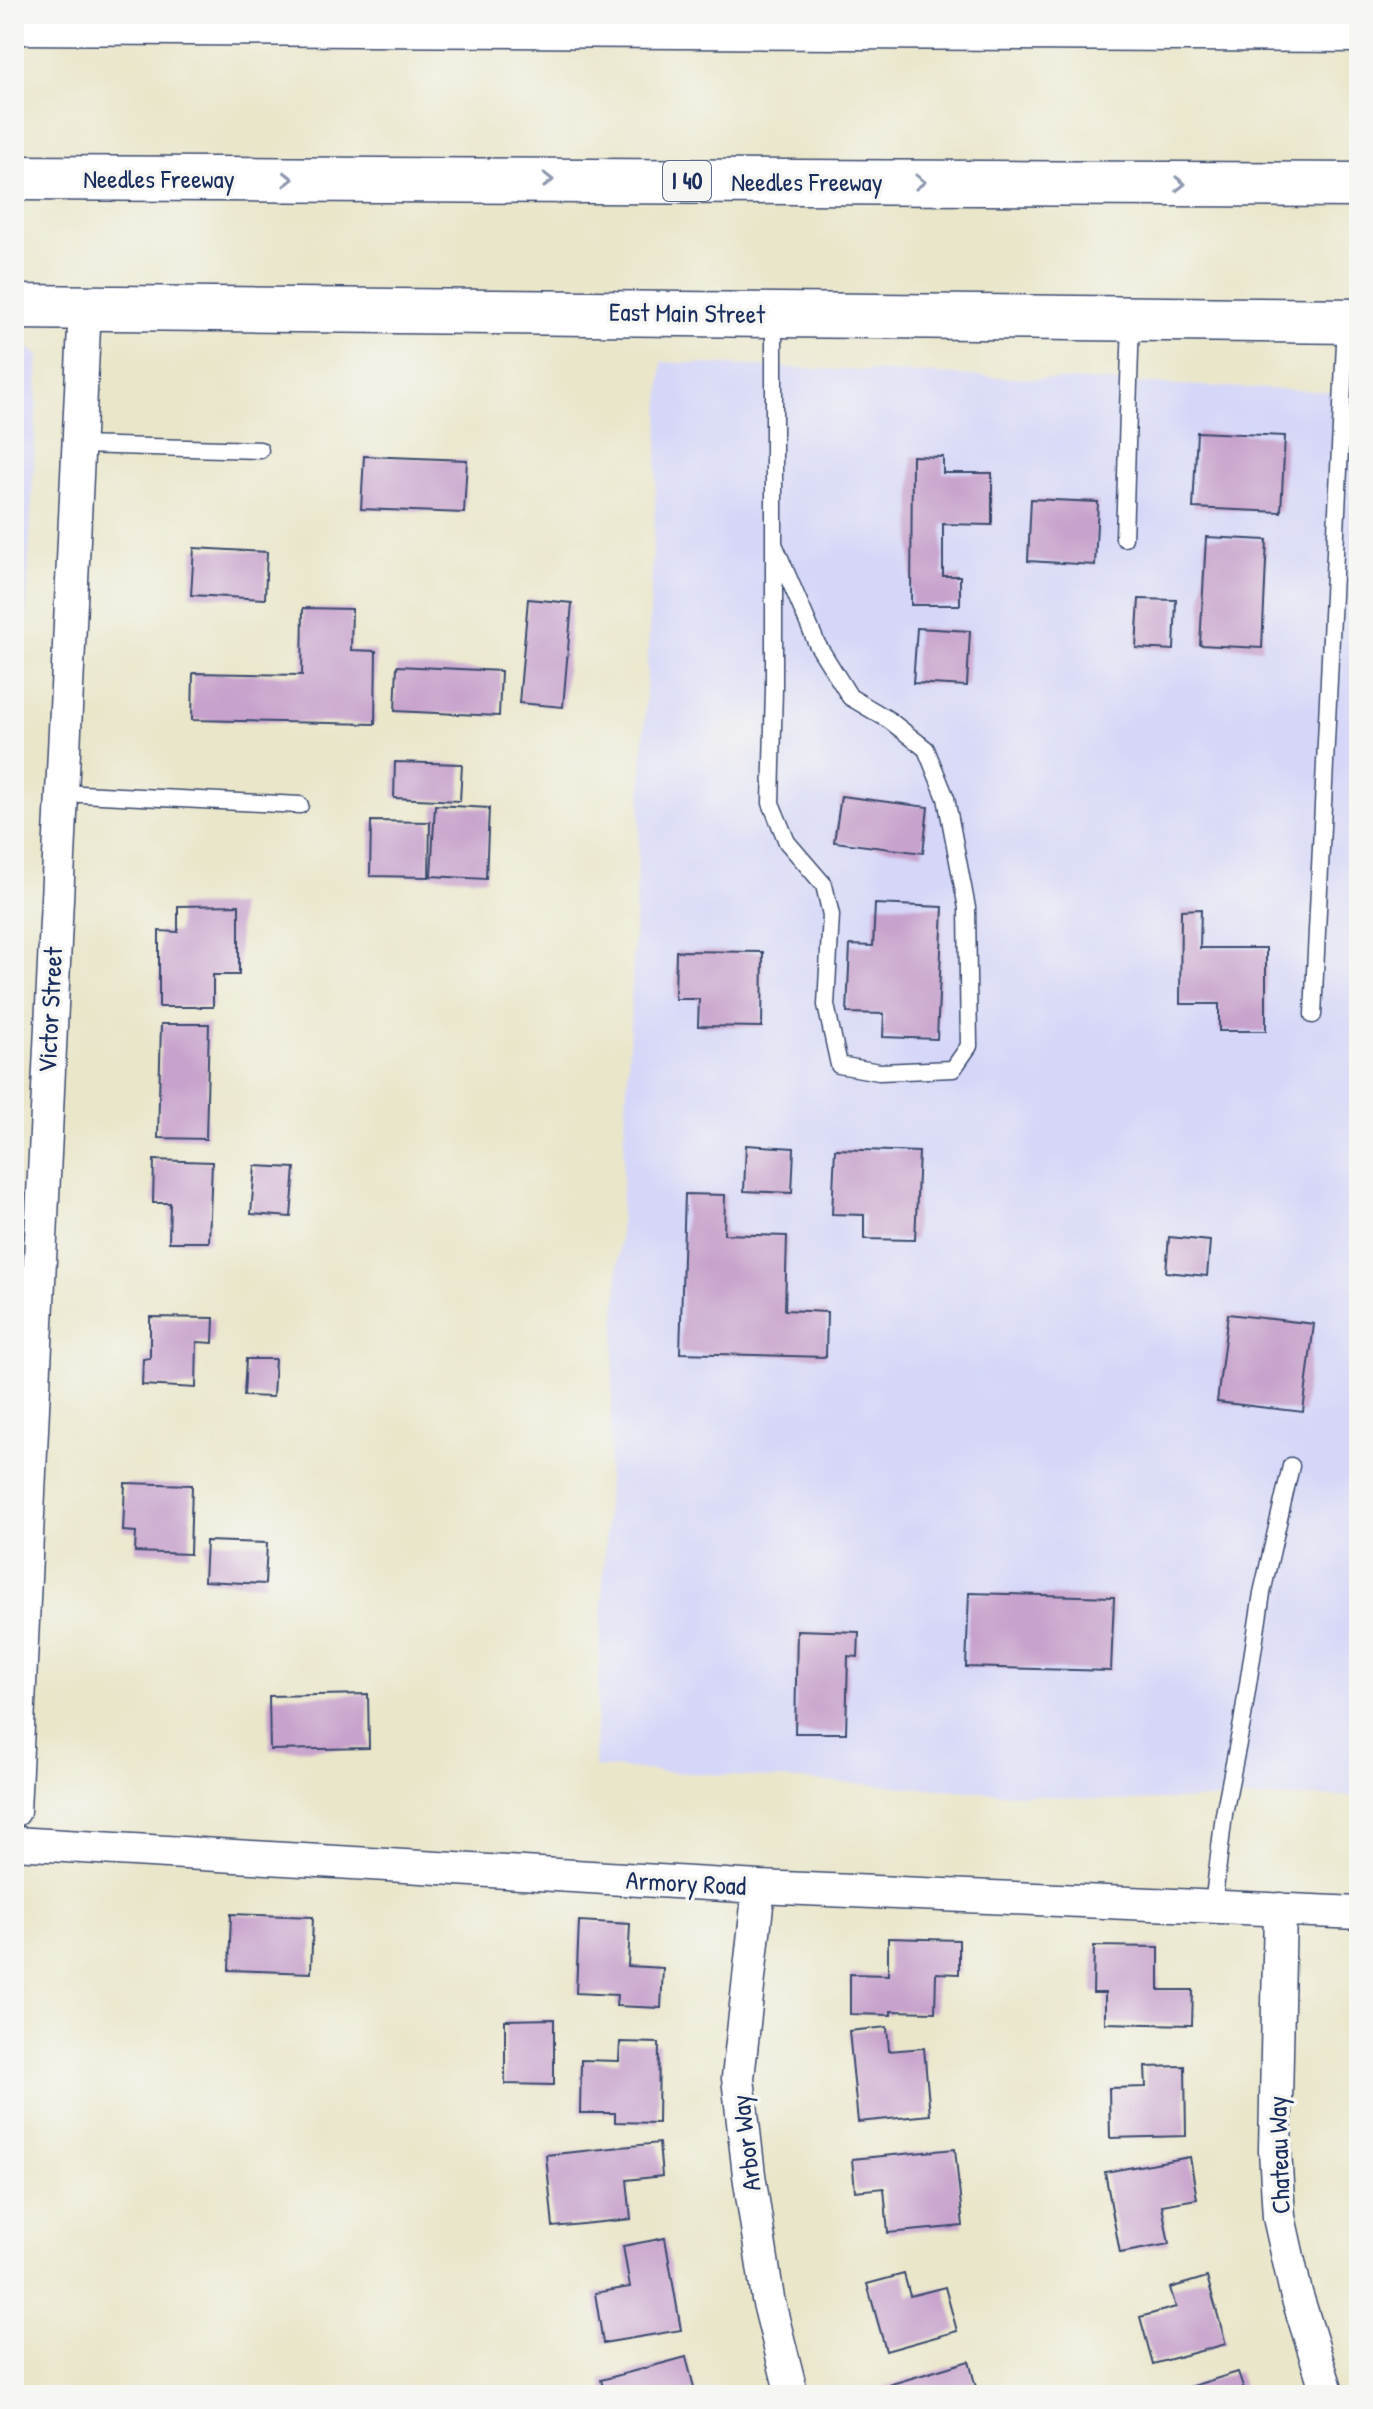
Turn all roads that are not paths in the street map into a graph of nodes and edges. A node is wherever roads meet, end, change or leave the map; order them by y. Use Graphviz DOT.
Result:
graph roads {
  1 [pos="14,22"];
  2 [pos="1359,30"];
  3 [pos="14,178"];
  4 [pos="1359,185"];
  5 [pos="85,306"];
  6 [pos="14,307"];
  7 [pos="774,314"];
  8 [pos="1131,318"];
  9 [pos="1353,321"];
  10 [pos="78,445"];
  11 [pos="260,450"];
  12 [pos="1124,538"];
  13 [pos="774,544"];
  14 [pos="61,793"];
  15 [pos="300,805"];
  16 [pos="1313,1015"];
  17 [pos="1291,1466"];
  18 [pos="14,1811"];
  19 [pos="14,1843"];
  20 [pos="759,1887"];
  21 [pos="1213,1906"];
  22 [pos="1280,1909"];
  23 [pos="1359,1913"];
  24 [pos="792,2395"];
  25 [pos="1328,2395"];
  1 -- 2 [label="main road"];
  3 -- 4 [label="main road, Needles Freeway / I 40, one-way"];
  5 -- 6 [label="main road, East Main Street"];
  5 -- 7 [label="main road, East Main Street"];
  5 -- 10 [label="street, Victor Street"];
  7 -- 8 [label="main road, East Main Street"];
  7 -- 13 [label="lane"];
  8 -- 9 [label="main road, East Main Street"];
  8 -- 12 [label="lane"];
  9 -- 16 [label="lane"];
  10 -- 11 [label="lane"];
  10 -- 14 [label="street, Victor Street"];
  13 -- 13 [label="lane"];
  14 -- 15 [label="lane"];
  14 -- 18 [label="street, Victor Street"];
  17 -- 21 [label="lane"];
  19 -- 20 [label="street, Armory Road"];
  20 -- 21 [label="street, Armory Road"];
  20 -- 24 [label="street, Arbor Way"];
  21 -- 22 [label="street, Armory Road"];
  22 -- 23 [label="street, Armory Road"];
  22 -- 25 [label="street, Chateau Way"];
}
